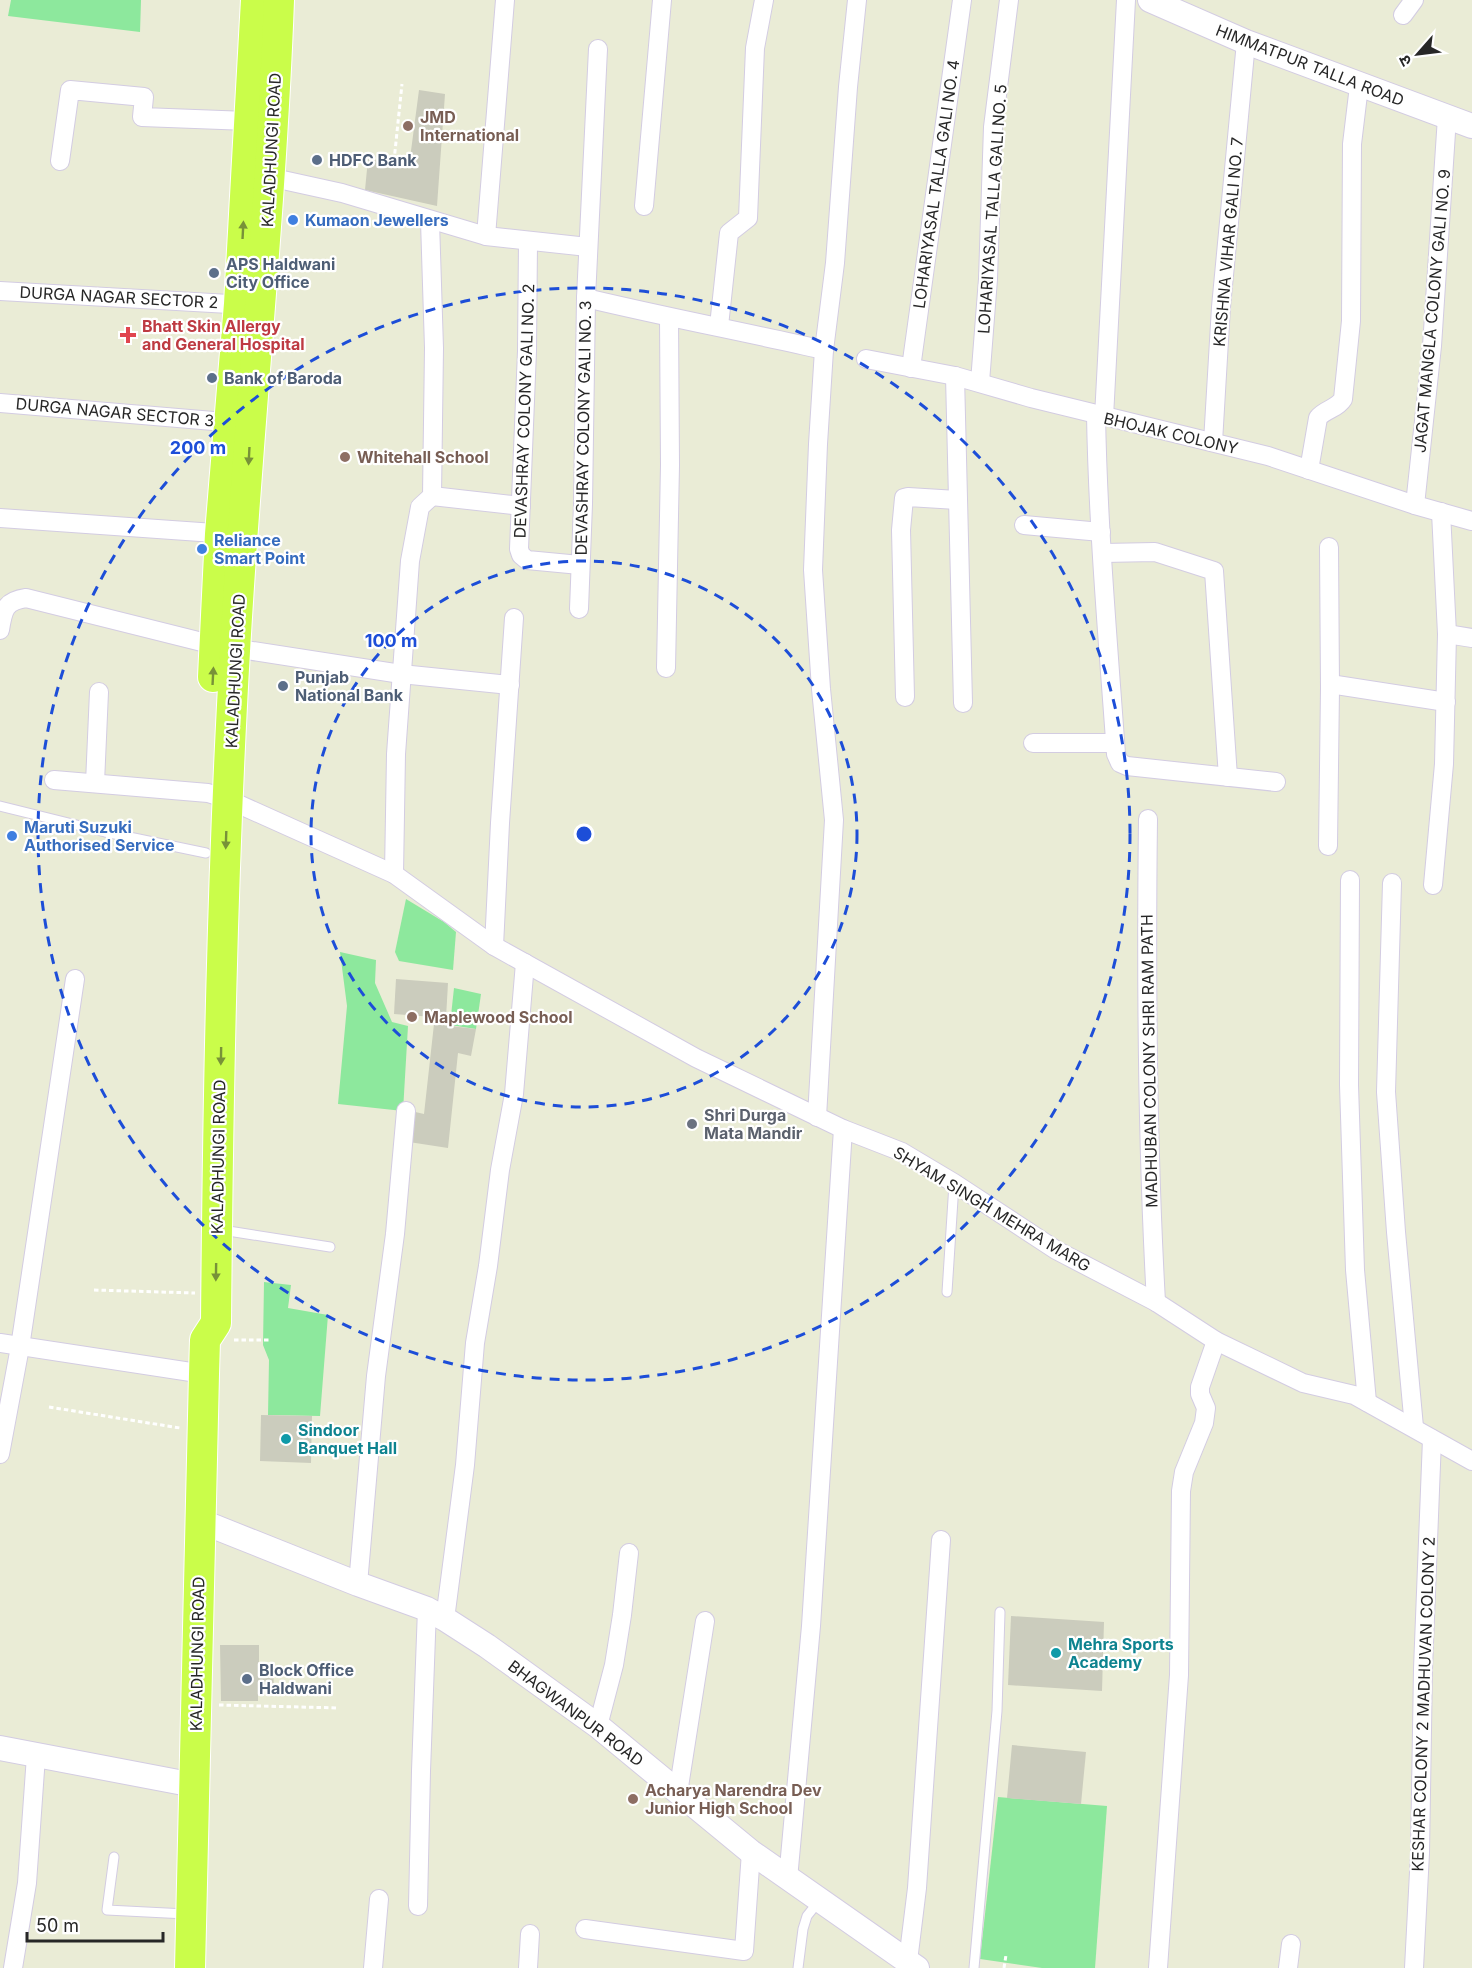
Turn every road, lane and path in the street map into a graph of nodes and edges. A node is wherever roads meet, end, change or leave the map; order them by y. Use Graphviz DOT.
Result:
graph roads {
  1 [pos="505,0"];
  2 [pos="662,0"];
  3 [pos="764,0"];
  4 [pos="857,0"];
  5 [pos="962,0"];
  6 [pos="1009,0"];
  7 [pos="1126,0"];
  8 [pos="1150,0"];
  9 [pos="267,12"];
  10 [pos="1246,42"];
  11 [pos="598,50"];
  12 [pos="402,84"];
  13 [pos="1359,86"];
  14 [pos="1447,117"];
  15 [pos="248,121"];
  16 [pos="1472,126"];
  17 [pos="60,161"];
  18 [pos="394,162"];
  19 [pos="258,175"];
  20 [pos="644,206"];
  21 [pos="430,220"];
  22 [pos="486,236"];
  23 [pos="528,242"];
  24 [pos="588,247"];
  25 [pos="0,291"];
  26 [pos="586,298"];
  27 [pos="250,305"];
  28 [pos="669,318"];
  29 [pos="719,326"];
  30 [pos="824,350"];
  31 [pos="866,359"];
  32 [pos="911,368"];
  33 [pos="956,376"];
  34 [pos="980,382"];
  35 [pos="0,403"];
  36 [pos="1100,416"];
  37 [pos="241,423"];
  38 [pos="1213,442"];
  39 [pos="1309,470"];
  40 [pos="432,496"];
  41 [pos="957,500"];
  42 [pos="1415,505"];
  43 [pos="521,506"];
  44 [pos="1441,512"];
  45 [pos="0,518"];
  46 [pos="1472,521"];
  47 [pos="1024,525"];
  48 [pos="1101,532"];
  49 [pos="232,535"];
  50 [pos="1329,547"];
  51 [pos="1103,553"];
  52 [pos="580,565"];
  53 [pos="579,609"];
  54 [pos="514,618"];
  55 [pos="0,630"];
  56 [pos="1447,634"];
  57 [pos="1472,639"];
  58 [pos="225,646"];
  59 [pos="666,668"];
  60 [pos="401,675"];
  61 [pos="1330,684"];
  62 [pos="510,685"];
  63 [pos="99,692"];
  64 [pos="905,697"];
  65 [pos="1446,702"];
  66 [pos="963,703"];
  67 [pos="1033,743"];
  68 [pos="1115,743"];
  69 [pos="1228,777"];
  70 [pos="54,780"];
  71 [pos="1276,782"];
  72 [pos="95,783"];
  73 [pos="218,796"];
  74 [pos="0,806"];
  75 [pos="1148,819"];
  76 [pos="1328,846"];
  77 [pos="206,854"];
  78 [pos="394,874"];
  79 [pos="1350,880"];
  80 [pos="1392,883"];
  81 [pos="1433,885"];
  82 [pos="494,946"];
  83 [pos="525,963"];
  84 [pos="75,979"];
  85 [pos="211,1012"];
  86 [pos="406,1111"];
  87 [pos="817,1117"];
  88 [pos="843,1129"];
  89 [pos="954,1183"];
  90 [pos="216,1229"];
  91 [pos="330,1247"];
  92 [pos="94,1290"];
  93 [pos="947,1292"];
  94 [pos="195,1293"];
  95 [pos="1156,1302"];
  96 [pos="205,1340"];
  97 [pos="269,1340"];
  98 [pos="1216,1341"];
  99 [pos="0,1343"];
  100 [pos="21,1347"];
  101 [pos="204,1374"];
  102 [pos="1367,1402"];
  103 [pos="49,1407"];
  104 [pos="1414,1427"];
  105 [pos="202,1431"];
  106 [pos="1432,1439"];
  107 [pos="0,1454"];
  108 [pos="1472,1461"];
  109 [pos="200,1521"];
  110 [pos="941,1540"];
  111 [pos="630,1553"];
  112 [pos="358,1584"];
  113 [pos="1000,1612"];
  114 [pos="436,1614"];
  115 [pos="705,1621"];
  116 [pos="196,1704"];
  117 [pos="339,1708"];
  118 [pos="598,1726"];
  119 [pos="0,1748"];
  120 [pos="36,1756"];
  121 [pos="194,1785"];
  122 [pos="678,1793"];
  123 [pos="751,1852"];
  124 [pos="114,1857"];
  125 [pos="788,1879"];
  126 [pos="379,1899"];
  127 [pos="819,1901"];
  128 [pos="418,1906"];
  129 [pos="192,1914"];
  130 [pos="585,1929"];
  131 [pos="530,1934"];
  132 [pos="1291,1944"];
  133 [pos="1006,1955"];
  134 [pos="913,1965"];
  135 [pos="13,1968"];
  136 [pos="190,1968"];
  137 [pos="373,1968"];
  138 [pos="528,1968"];
  139 [pos="798,1968"];
  140 [pos="974,1968"];
  141 [pos="1004,1968"];
  142 [pos="1158,1968"];
  143 [pos="1288,1968"];
  144 [pos="1414,1968"];
  1 -- 22 [label="street"];
  2 -- 20 [label="street"];
  3 -- 29 [label="street"];
  4 -- 30 [label="street"];
  5 -- 32 [label="street, LOHARIYASAL TALLA GALI NO. 4"];
  6 -- 34 [label="street, LOHARIYASAL TALLA GALI NO. 5"];
  7 -- 36 [label="street"];
  8 -- 10 [label="street, HIMMATPUR TALLA ROAD"];
  9 -- 15 [label="main road, KALADHUNGI ROAD"];
  9 -- 19 [label="main road, KALADHUNGI ROAD"];
  10 -- 13 [label="street, HIMMATPUR TALLA ROAD"];
  10 -- 38 [label="street, KRISHNA VIHAR GALI NO. 7"];
  11 -- 24 [label="street"];
  12 -- 18 [label="path"];
  13 -- 14 [label="street, HIMMATPUR TALLA ROAD"];
  13 -- 39 [label="street"];
  14 -- 16 [label="street, HIMMATPUR TALLA ROAD"];
  14 -- 42 [label="street, JAGAT MANGLA COLONY GALI NO. 9"];
  15 -- 17 [label="street"];
  15 -- 19 [label="main road, KALADHUNGI ROAD"];
  19 -- 21 [label="street"];
  19 -- 27 [label="main road, KALADHUNGI ROAD"];
  21 -- 22 [label="street"];
  21 -- 40 [label="street"];
  22 -- 23 [label="street"];
  23 -- 24 [label="street"];
  23 -- 43 [label="street, DEVASHRAY COLONY GALI NO. 2"];
  24 -- 26 [label="street, DEVASHRAY COLONY GALI NO. 3"];
  25 -- 27 [label="street, DURGA NAGAR SECTOR 2"];
  26 -- 28 [label="street"];
  26 -- 52 [label="street, DEVASHRAY COLONY GALI NO. 3"];
  27 -- 37 [label="main road, KALADHUNGI ROAD"];
  28 -- 29 [label="street"];
  28 -- 59 [label="street"];
  29 -- 30 [label="street"];
  30 -- 87 [label="street"];
  31 -- 32 [label="street, BHOJAK COLONY"];
  32 -- 33 [label="street, BHOJAK COLONY"];
  33 -- 34 [label="street, BHOJAK COLONY"];
  33 -- 41 [label="street"];
  34 -- 36 [label="street, BHOJAK COLONY"];
  35 -- 37 [label="street, DURGA NAGAR SECTOR 3"];
  36 -- 38 [label="street, BHOJAK COLONY"];
  36 -- 48 [label="street"];
  37 -- 49 [label="main road, KALADHUNGI ROAD"];
  38 -- 39 [label="street, BHOJAK COLONY"];
  39 -- 42 [label="street, BHOJAK COLONY"];
  40 -- 43 [label="street"];
  40 -- 60 [label="street"];
  41 -- 64 [label="street"];
  41 -- 66 [label="street"];
  42 -- 44 [label="street, BHOJAK COLONY"];
  43 -- 52 [label="street, DEVASHRAY COLONY GALI NO. 2"];
  44 -- 46 [label="street, BHOJAK COLONY"];
  44 -- 56 [label="street"];
  45 -- 49 [label="street"];
  47 -- 48 [label="street"];
  48 -- 51 [label="street"];
  49 -- 58 [label="main road, KALADHUNGI ROAD"];
  50 -- 61 [label="street"];
  51 -- 68 [label="street"];
  51 -- 69 [label="street"];
  52 -- 53 [label="street, DEVASHRAY COLONY GALI NO. 3"];
  54 -- 62 [label="street"];
  55 -- 58 [label="street"];
  56 -- 57 [label="street"];
  56 -- 65 [label="street"];
  58 -- 60 [label="street"];
  58 -- 73 [label="main road, KALADHUNGI ROAD"];
  60 -- 62 [label="street"];
  60 -- 78 [label="street"];
  61 -- 65 [label="street"];
  61 -- 76 [label="street"];
  62 -- 82 [label="street"];
  63 -- 72 [label="street"];
  65 -- 81 [label="street"];
  67 -- 68 [label="street"];
  68 -- 69 [label="street"];
  69 -- 71 [label="street"];
  70 -- 72 [label="street, SHYAM SINGH MEHRA MARG"];
  72 -- 73 [label="street, SHYAM SINGH MEHRA MARG"];
  73 -- 77 [label="main road, KALADHUNGI ROAD"];
  73 -- 78 [label="street, SHYAM SINGH MEHRA MARG"];
  73 -- 85 [label="main road, KALADHUNGI ROAD, one-way"];
  74 -- 77 [label="lane"];
  75 -- 95 [label="street, MADHUBAN COLONY SHRI RAM PATH"];
  77 -- 85 [label="main road, KALADHUNGI ROAD"];
  78 -- 82 [label="street, SHYAM SINGH MEHRA MARG"];
  79 -- 102 [label="street"];
  80 -- 104 [label="street"];
  82 -- 83 [label="street, SHYAM SINGH MEHRA MARG"];
  83 -- 87 [label="street, SHYAM SINGH MEHRA MARG"];
  83 -- 114 [label="street"];
  84 -- 100 [label="street"];
  85 -- 90 [label="main road, KALADHUNGI ROAD, one-way"];
  85 -- 94 [label="main road, KALADHUNGI ROAD"];
  86 -- 112 [label="street"];
  87 -- 88 [label="street, SHYAM SINGH MEHRA MARG"];
  88 -- 89 [label="street, SHYAM SINGH MEHRA MARG"];
  88 -- 125 [label="street"];
  89 -- 93 [label="lane"];
  89 -- 95 [label="street, SHYAM SINGH MEHRA MARG"];
  90 -- 91 [label="lane"];
  90 -- 96 [label="main road, KALADHUNGI ROAD, one-way"];
  92 -- 94 [label="path"];
  94 -- 96 [label="main road, KALADHUNGI ROAD"];
  95 -- 98 [label="street, SHYAM SINGH MEHRA MARG"];
  96 -- 97 [label="path"];
  96 -- 101 [label="main road, KALADHUNGI ROAD"];
  98 -- 102 [label="street, SHYAM SINGH MEHRA MARG"];
  98 -- 142 [label="street"];
  99 -- 100 [label="street"];
  100 -- 101 [label="street"];
  100 -- 107 [label="street"];
  101 -- 105 [label="main road, KALADHUNGI ROAD"];
  102 -- 104 [label="street, SHYAM SINGH MEHRA MARG"];
  103 -- 105 [label="path"];
  104 -- 106 [label="street, SHYAM SINGH MEHRA MARG"];
  105 -- 109 [label="main road, KALADHUNGI ROAD"];
  106 -- 108 [label="street, SHYAM SINGH MEHRA MARG"];
  106 -- 144 [label="street, KESHAR COLONY 2 MADHUVAN COLONY 2"];
  109 -- 112 [label="street, BHAGWANPUR ROAD"];
  109 -- 116 [label="main road, KALADHUNGI ROAD"];
  110 -- 134 [label="street"];
  111 -- 118 [label="street"];
  112 -- 114 [label="street, BHAGWANPUR ROAD"];
  113 -- 140 [label="lane"];
  114 -- 118 [label="street, BHAGWANPUR ROAD"];
  114 -- 128 [label="street"];
  115 -- 122 [label="street"];
  116 -- 117 [label="path"];
  116 -- 121 [label="main road, KALADHUNGI ROAD"];
  118 -- 122 [label="street, BHAGWANPUR ROAD"];
  119 -- 120 [label="street"];
  120 -- 121 [label="street"];
  120 -- 135 [label="street"];
  121 -- 129 [label="main road, KALADHUNGI ROAD"];
  122 -- 123 [label="street, BHAGWANPUR ROAD"];
  123 -- 125 [label="street, BHAGWANPUR ROAD"];
  123 -- 130 [label="street"];
  124 -- 129 [label="lane"];
  125 -- 127 [label="street, BHAGWANPUR ROAD"];
  126 -- 137 [label="street"];
  127 -- 134 [label="street, BHAGWANPUR ROAD"];
  127 -- 139 [label="lane"];
  129 -- 136 [label="main road, KALADHUNGI ROAD"];
  131 -- 138 [label="street"];
  132 -- 143 [label="street"];
  133 -- 141 [label="path"];
}
